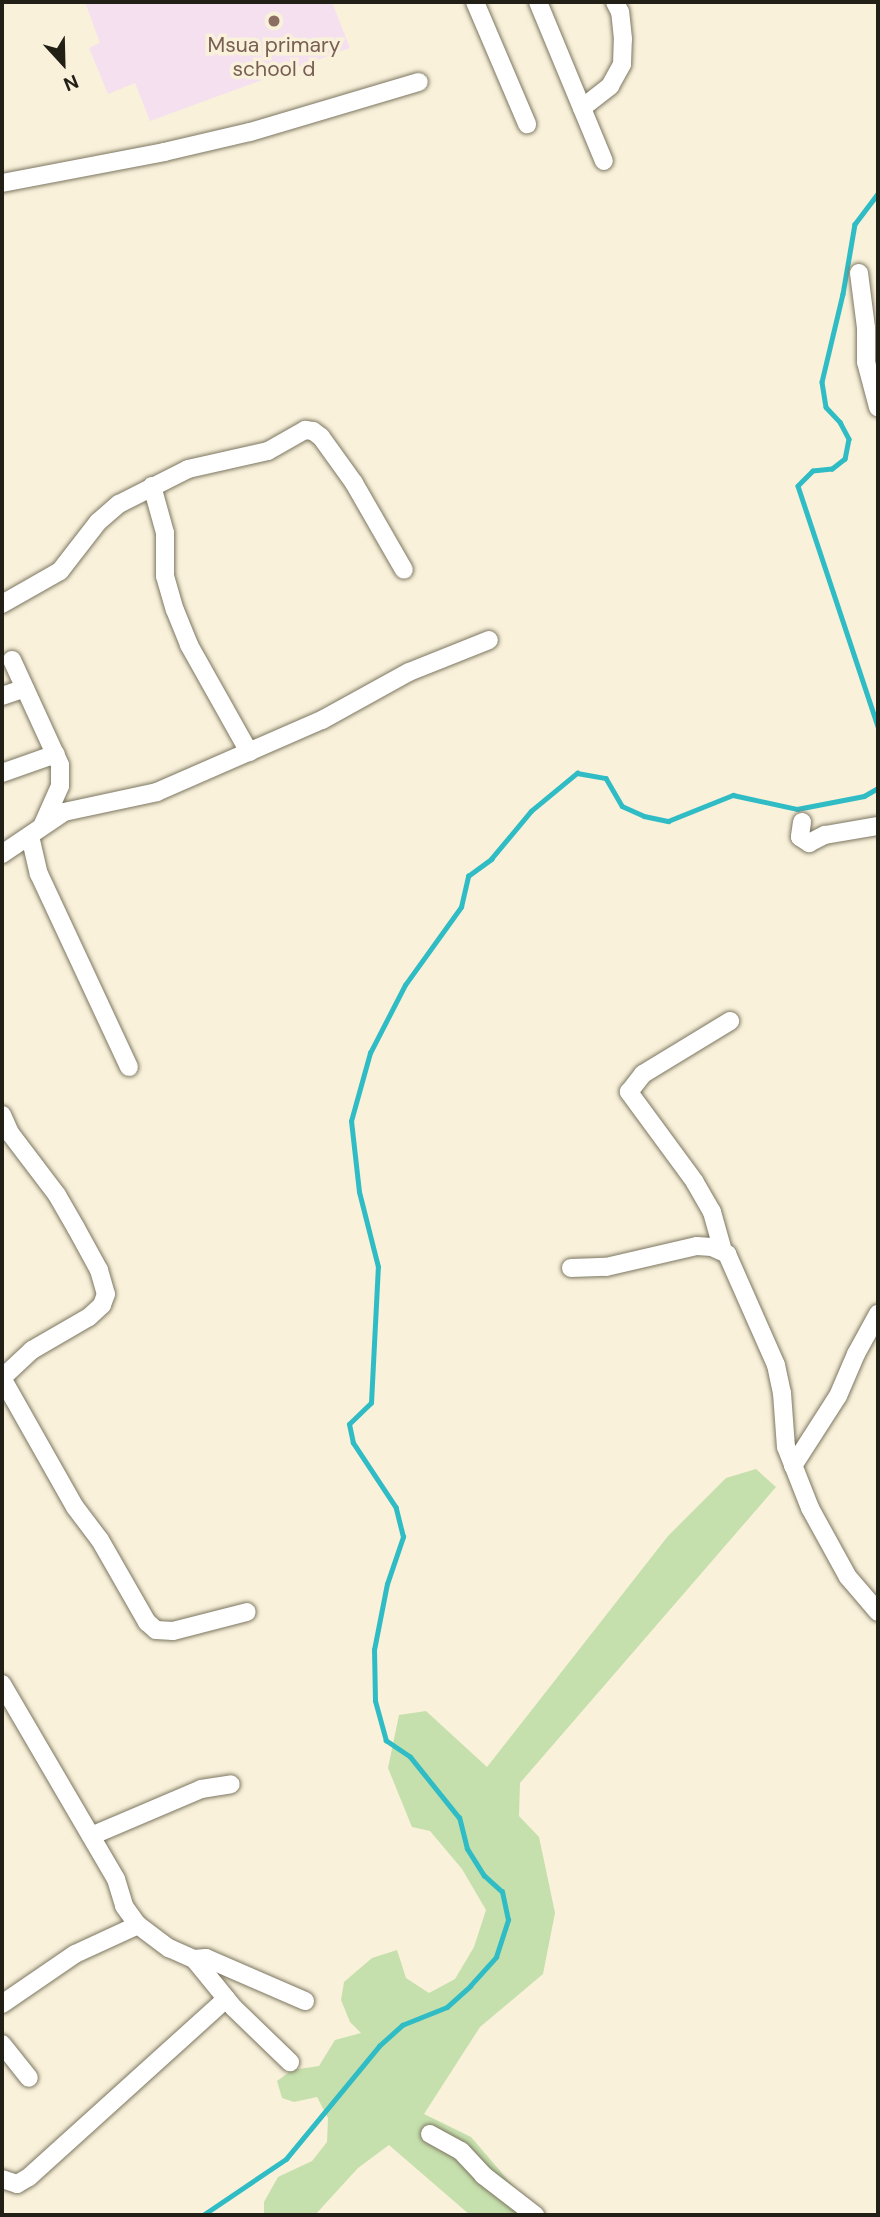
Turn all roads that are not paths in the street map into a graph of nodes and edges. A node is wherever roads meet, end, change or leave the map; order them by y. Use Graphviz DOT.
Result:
graph roads {
  1 [pos="475,2"];
  2 [pos="538,2"];
  3 [pos="615,2"];
  4 [pos="419,82"];
  5 [pos="582,108"];
  6 [pos="527,124"];
  7 [pos="604,161"];
  8 [pos="2,183"];
  9 [pos="859,273"];
  10 [pos="866,328"];
  11 [pos="878,342"];
  12 [pos="878,407"];
  13 [pos="152,486"];
  14 [pos="404,570"];
  15 [pos="2,604"];
  16 [pos="489,640"];
  17 [pos="12,660"];
  18 [pos="25,688"];
  19 [pos="2,696"];
  20 [pos="249,752"];
  21 [pos="56,754"];
  22 [pos="2,773"];
  23 [pos="802,822"];
  24 [pos="878,826"];
  25 [pos="35,831"];
  26 [pos="2,855"];
  27 [pos="730,1021"];
  28 [pos="128,1067"];
  29 [pos="2,1115"];
  30 [pos="6,1136"];
  31 [pos="723,1251"];
  32 [pos="571,1268"];
  33 [pos="878,1314"];
  34 [pos="4,1384"];
  35 [pos="793,1466"];
  36 [pos="875,1601"];
  37 [pos="247,1612"];
  38 [pos="2,1684"];
  39 [pos="231,1784"];
  40 [pos="91,1836"];
  41 [pos="138,1925"];
  42 [pos="194,1959"];
  43 [pos="226,1999"];
  44 [pos="305,2001"];
  45 [pos="2,2004"];
  46 [pos="2,2044"];
  47 [pos="290,2062"];
  48 [pos="29,2078"];
  49 [pos="430,2134"];
  50 [pos="2,2179"];
  51 [pos="534,2215"];
  1 -- 6 [label="street"];
  2 -- 5 [label="street"];
  3 -- 5 [label="street"];
  4 -- 8 [label="street"];
  5 -- 7 [label="street"];
  9 -- 10 [label="street"];
  10 -- 11 [label="street"];
  10 -- 12 [label="street"];
  13 -- 14 [label="street"];
  13 -- 15 [label="street"];
  13 -- 20 [label="street"];
  16 -- 20 [label="street"];
  17 -- 18 [label="street"];
  18 -- 19 [label="street"];
  18 -- 21 [label="street"];
  20 -- 25 [label="street"];
  21 -- 22 [label="street"];
  21 -- 25 [label="street"];
  23 -- 24 [label="street"];
  25 -- 26 [label="street"];
  25 -- 28 [label="street"];
  27 -- 31 [label="street"];
  29 -- 30 [label="street"];
  30 -- 34 [label="street"];
  31 -- 32 [label="street"];
  31 -- 35 [label="street"];
  33 -- 35 [label="street"];
  34 -- 37 [label="street"];
  35 -- 36 [label="street"];
  38 -- 40 [label="street"];
  39 -- 40 [label="street"];
  40 -- 41 [label="street"];
  41 -- 42 [label="street"];
  41 -- 45 [label="street"];
  42 -- 43 [label="street"];
  42 -- 44 [label="street"];
  43 -- 47 [label="street"];
  43 -- 50 [label="street"];
  46 -- 48 [label="street"];
  49 -- 51 [label="street"];
}
